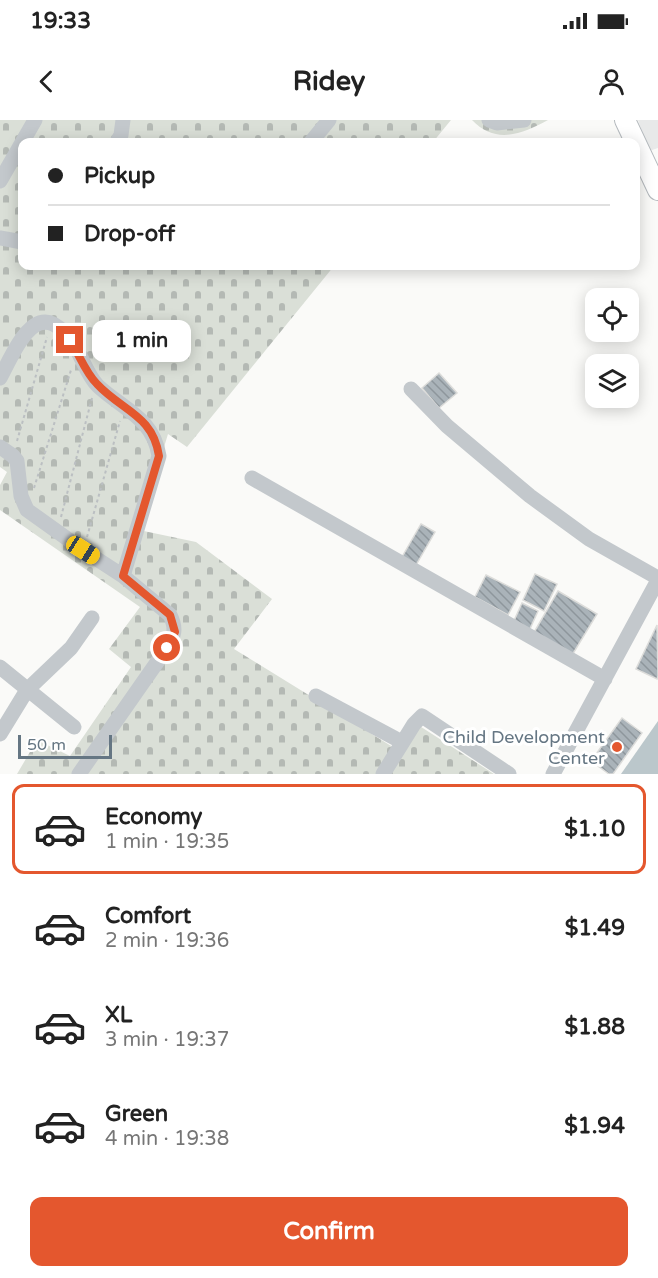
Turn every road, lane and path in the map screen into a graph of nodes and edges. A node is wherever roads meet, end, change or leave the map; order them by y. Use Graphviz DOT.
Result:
graph roads {
  1 [pos="35,120"];
  2 [pos="123,120"];
  3 [pos="328,120"];
  4 [pos="489,120"];
  5 [pos="524,120"];
  6 [pos="625,120"];
  7 [pos="25,138"];
  8 [pos="119,138"];
  9 [pos="314,138"];
  10 [pos="633,138"];
  11 [pos="18,150"];
  12 [pos="640,152"];
  13 [pos="0,181"];
  14 [pos="658,190"];
  15 [pos="0,238"];
  16 [pos="18,241"];
  17 [pos="51,323"];
  18 [pos="77,350"];
  19 [pos="0,378"];
  20 [pos="96,384"];
  21 [pos="411,389"];
  22 [pos="124,407"];
  23 [pos="7,451"];
  24 [pos="252,478"];
  25 [pos="27,510"];
  26 [pos="57,532"];
  27 [pos="83,550"];
  28 [pos="123,576"];
  29 [pos="658,579"];
  30 [pos="92,618"];
  31 [pos="0,667"];
  32 [pos="605,679"];
  33 [pos="27,690"];
  34 [pos="316,696"];
  35 [pos="74,727"];
  36 [pos="0,734"];
  37 [pos="402,742"];
  38 [pos="79,774"];
  39 [pos="383,774"];
  40 [pos="509,774"];
  41 [pos="553,774"];
  1 -- 7 [label="street"];
  2 -- 8 [label="street"];
  3 -- 9 [label="street"];
  4 -- 5 [label="street"];
  6 -- 10 [label="main road"];
  11 -- 13 [label="street"];
  12 -- 14 [label="main road"];
  15 -- 16 [label="street"];
  17 -- 18 [label="street"];
  17 -- 19 [label="street"];
  17 -- 23 [label="path"];
  18 -- 20 [label="street"];
  18 -- 25 [label="path"];
  20 -- 22 [label="street"];
  20 -- 26 [label="path"];
  21 -- 29 [label="street"];
  22 -- 27 [label="path"];
  22 -- 28 [label="street"];
  23 -- 25 [label="street"];
  24 -- 32 [label="street"];
  25 -- 26 [label="street"];
  26 -- 27 [label="street"];
  27 -- 28 [label="street"];
  28 -- 38 [label="street"];
  29 -- 32 [label="street"];
  30 -- 33 [label="street"];
  31 -- 33 [label="street"];
  32 -- 41 [label="street"];
  33 -- 35 [label="street"];
  33 -- 36 [label="street"];
  34 -- 37 [label="street"];
  37 -- 39 [label="street"];
  37 -- 40 [label="street"];
}
